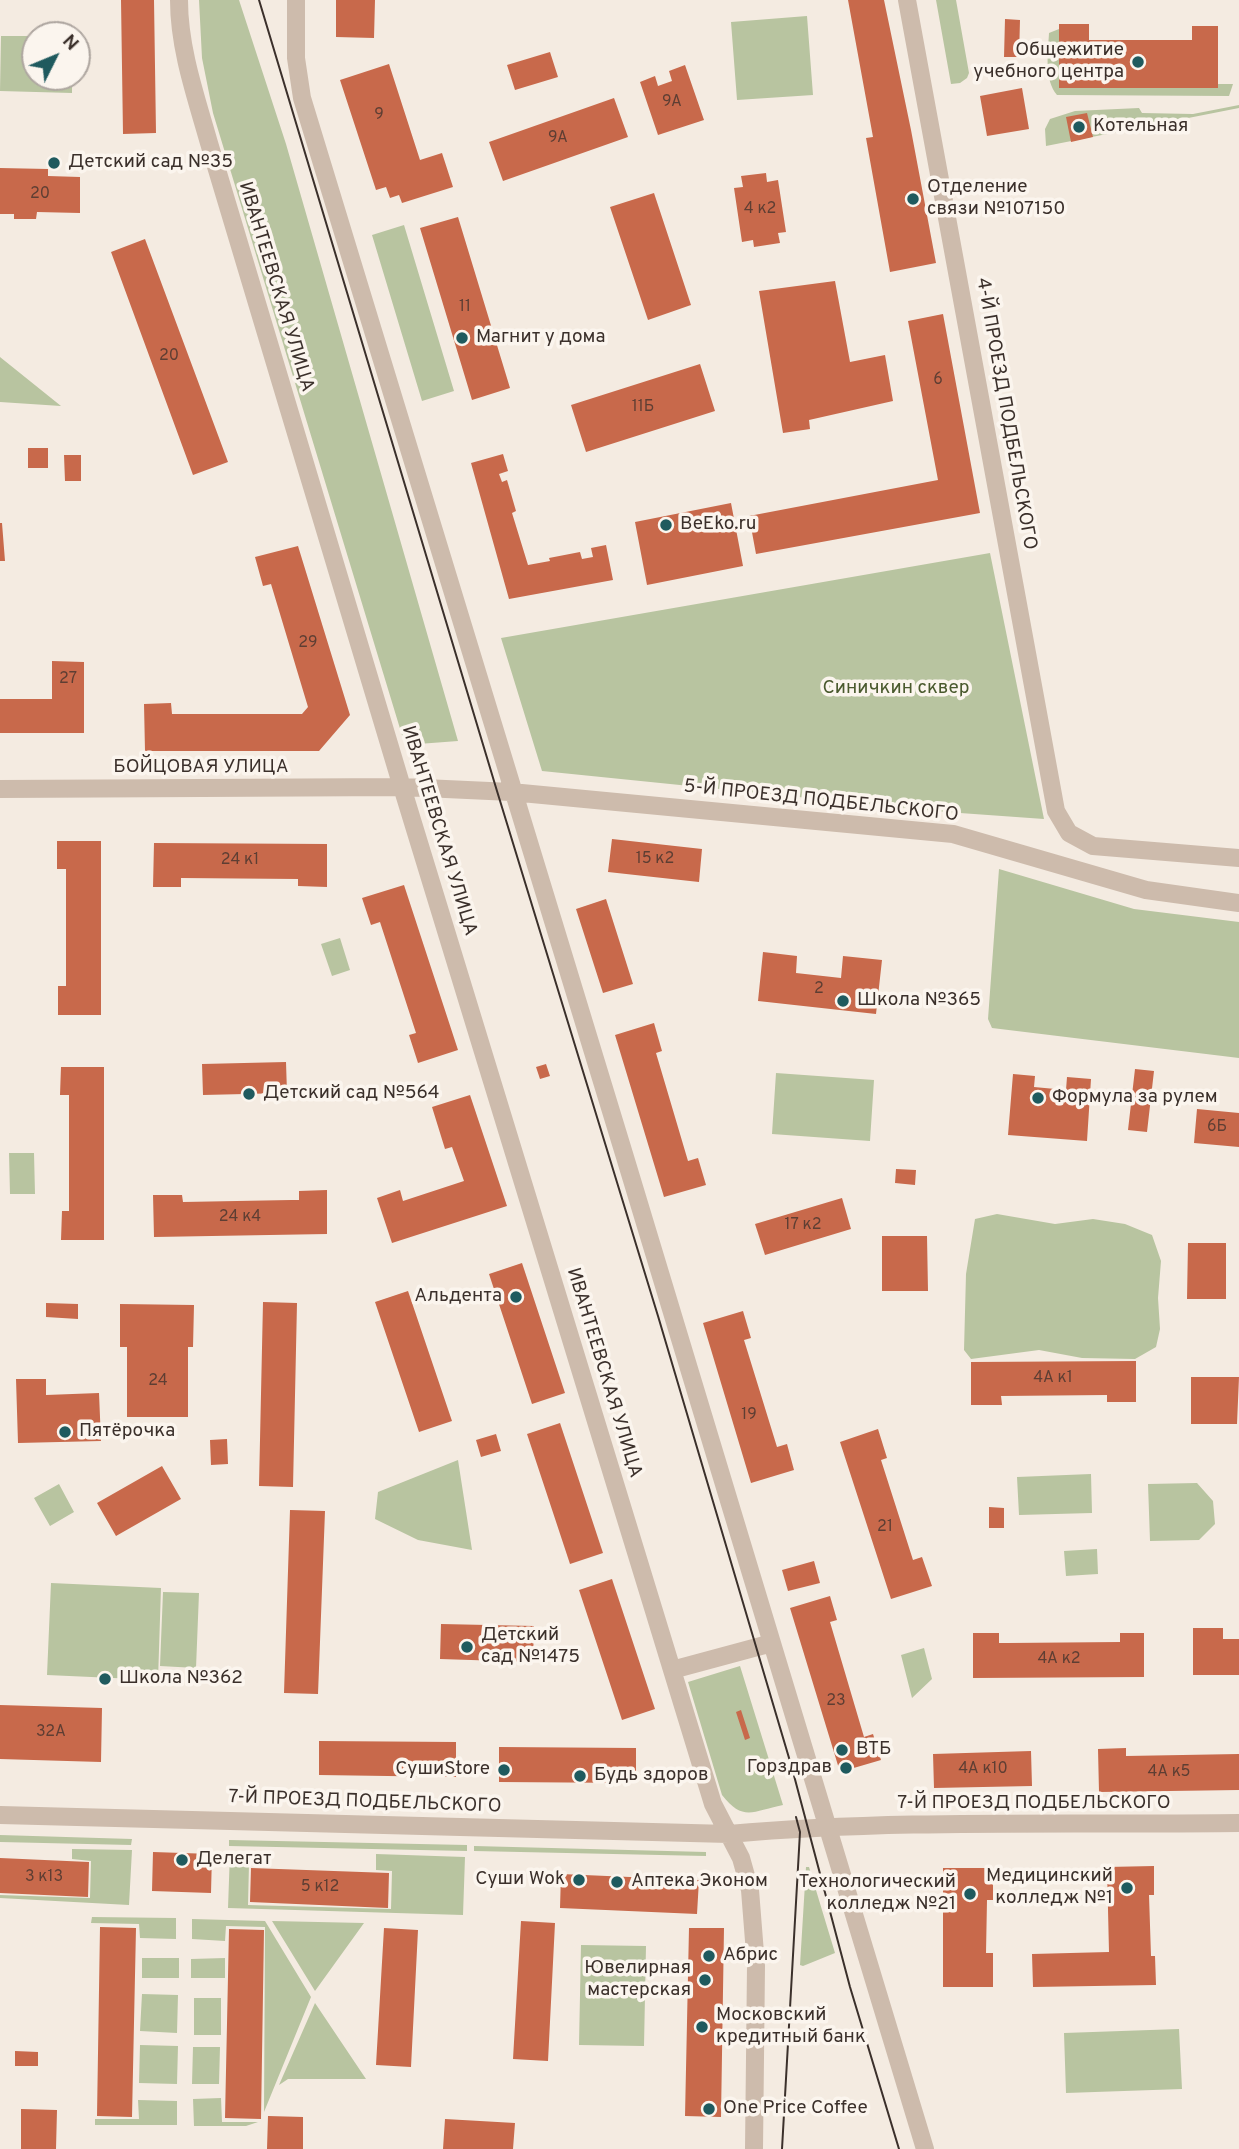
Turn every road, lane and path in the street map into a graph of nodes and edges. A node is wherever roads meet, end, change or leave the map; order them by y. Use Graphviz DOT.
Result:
graph roads {
  1 [pos="179,0"];
  2 [pos="296,0"];
  3 [pos="907,0"];
  4 [pos="402,787"];
  5 [pos="0,789"];
  6 [pos="511,792"];
  7 [pos="1239,858"];
  8 [pos="1239,903"];
  9 [pos="772,1643"];
  10 [pos="672,1670"];
  11 [pos="0,1815"];
  12 [pos="1239,1824"];
  13 [pos="830,1826"];
  14 [pos="729,1834"];
  15 [pos="754,2149"];
  16 [pos="925,2149"];
  1 -- 4 [label="street, ИВАНТЕЕВСКАЯ УЛИЦА"];
  2 -- 6 [label="street"];
  3 -- 7 [label="street, 4-Й ПРОЕЗД ПОДБЕЛЬСКОГО"];
  4 -- 5 [label="street, БОЙЦОВАЯ УЛИЦА"];
  4 -- 6 [label="street, БОЙЦОВАЯ УЛИЦА"];
  4 -- 10 [label="street, ИВАНТЕЕВСКАЯ УЛИЦА"];
  6 -- 8 [label="street, 5-Й ПРОЕЗД ПОДБЕЛЬСКОГО"];
  6 -- 9 [label="street"];
  9 -- 10 [label="street"];
  9 -- 13 [label="street"];
  10 -- 14 [label="street, ИВАНТЕЕВСКАЯ УЛИЦА"];
  11 -- 14 [label="street, 7-Й ПРОЕЗД ПОДБЕЛЬСКОГО"];
  12 -- 13 [label="street, 7-Й ПРОЕЗД ПОДБЕЛЬСКОГО"];
  13 -- 14 [label="street, 7-Й ПРОЕЗД ПОДБЕЛЬСКОГО"];
  13 -- 16 [label="street"];
  14 -- 15 [label="street, ИВАНТЕЕВСКАЯ УЛИЦА"];
}
